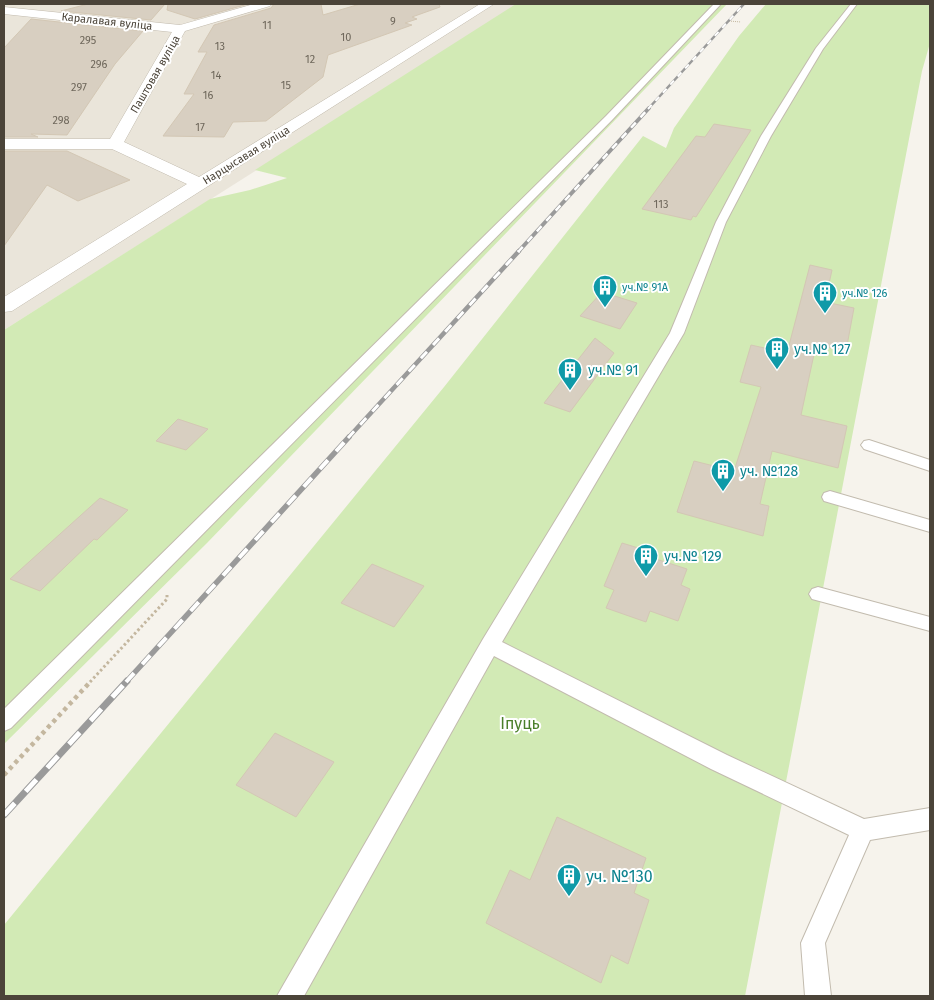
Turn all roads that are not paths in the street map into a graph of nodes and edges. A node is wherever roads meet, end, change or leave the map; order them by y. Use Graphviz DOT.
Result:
graph roads {
  1 [pos="42,4"];
  2 [pos="266,4"];
  3 [pos="488,4"];
  4 [pos="718,4"];
  5 [pos="854,4"];
  6 [pos="7,13"];
  7 [pos="180,29"];
  8 [pos="4,144"];
  9 [pos="114,144"];
  10 [pos="200,184"];
  11 [pos="4,306"];
  12 [pos="869,446"];
  13 [pos="930,466"];
  14 [pos="830,497"];
  15 [pos="930,526"];
  16 [pos="818,594"];
  17 [pos="930,624"];
  18 [pos="490,645"];
  19 [pos="4,722"];
  20 [pos="930,819"];
  21 [pos="863,830"];
  22 [pos="290,996"];
  23 [pos="818,996"];
  1 -- 6 [label="street"];
  2 -- 7 [label="street, Паштовая вуліца"];
  3 -- 10 [label="street, Нарцысавая вуліца"];
  4 -- 19 [label="lane"];
  5 -- 18 [label="lane"];
  6 -- 7 [label="street, Каралавая вуліца"];
  7 -- 9 [label="street, Паштовая вуліца"];
  8 -- 9 [label="street"];
  9 -- 10 [label="street"];
  10 -- 11 [label="street, Нарцысавая вуліца"];
  12 -- 13 [label="lane"];
  14 -- 15 [label="lane"];
  16 -- 17 [label="lane"];
  18 -- 21 [label="lane"];
  18 -- 22 [label="lane"];
  20 -- 21 [label="lane"];
  21 -- 23 [label="lane"];
}
